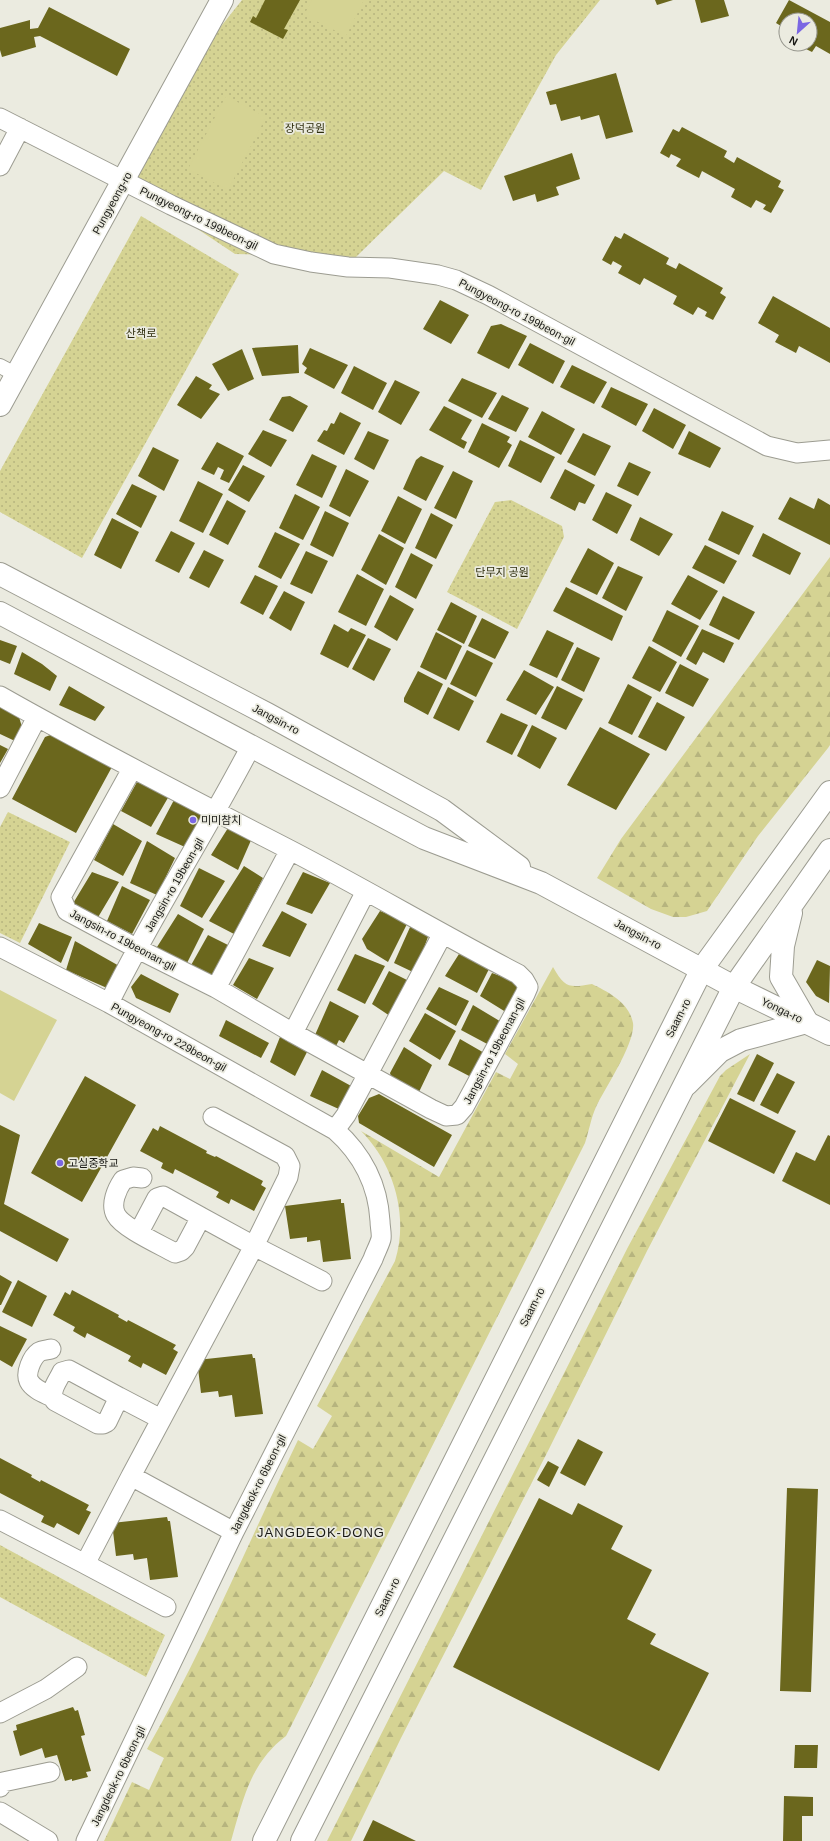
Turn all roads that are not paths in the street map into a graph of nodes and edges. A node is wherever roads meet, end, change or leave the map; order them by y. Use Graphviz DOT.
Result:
graph roads {
  1 [pos="222,0"];
  2 [pos="0,118"];
  3 [pos="20,128"];
  4 [pos="0,166"];
  5 [pos="124,180"];
  6 [pos="8,370"];
  7 [pos="0,405"];
  8 [pos="830,450"];
  9 [pos="0,574"];
  10 [pos="0,613"];
  11 [pos="0,696"];
  12 [pos="37,717"];
  13 [pos="251,746"];
  14 [pos="132,769"];
  15 [pos="0,788"];
  16 [pos="830,792"];
  17 [pos="216,813"];
  18 [pos="290,850"];
  19 [pos="830,850"];
  20 [pos="541,883"];
  21 [pos="366,891"];
  22 [pos="793,902"];
  23 [pos="442,935"];
  24 [pos="0,947"];
  25 [pos="136,948"];
  26 [pos="702,969"];
  27 [pos="734,987"];
  28 [pos="216,988"];
  29 [pos="110,1003"];
  30 [pos="807,1022"];
  31 [pos="293,1033"];
  32 [pos="830,1034"];
  33 [pos="368,1074"];
  34 [pos="680,1090"];
  35 [pos="213,1117"];
  36 [pos="335,1130"];
  37 [pos="142,1178"];
  38 [pos="201,1217"];
  39 [pos="139,1232"];
  40 [pos="254,1246"];
  41 [pos="322,1281"];
  42 [pos="51,1349"];
  43 [pos="52,1397"];
  44 [pos="119,1397"];
  45 [pos="161,1419"];
  46 [pos="131,1476"];
  47 [pos="0,1520"];
  48 [pos="234,1532"];
  49 [pos="85,1564"];
  50 [pos="166,1607"];
  51 [pos="77,1667"];
  52 [pos="0,1713"];
  53 [pos="50,1772"];
  54 [pos="1,1782"];
  55 [pos="0,1812"];
  56 [pos="48,1841"];
  57 [pos="86,1841"];
  58 [pos="264,1841"];
  59 [pos="302,1841"];
  1 -- 5 [label="main road, Pungyeong-ro"];
  2 -- 3 [label="street, Pungyeong-ro 199beon-gil"];
  3 -- 4 [label="street"];
  3 -- 5 [label="street, Pungyeong-ro 199beon-gil"];
  5 -- 6 [label="main road, Pungyeong-ro"];
  5 -- 8 [label="street, Pungyeong-ro 199beon-gil"];
  6 -- 7 [label="main road, Pungyeong-ro"];
  9 -- 20 [label="main road, Jangsin-ro"];
  10 -- 13 [label="main road, Jangsin-ro"];
  11 -- 12 [label="street, Jangsin-ro 19beonan-gil"];
  12 -- 14 [label="street, Jangsin-ro 19beonan-gil"];
  12 -- 15 [label="street"];
  13 -- 17 [label="street, Jangsin-ro 19beon-gil"];
  13 -- 20 [label="main road, Jangsin-ro"];
  14 -- 17 [label="street, Jangsin-ro 19beonan-gil"];
  14 -- 25 [label="street, Jangsin-ro 19beonan-gil"];
  16 -- 26 [label="main road, Saam-ro"];
  17 -- 18 [label="street, Jangsin-ro 19beonan-gil"];
  17 -- 25 [label="street, Jangsin-ro 19beon-gil"];
  18 -- 21 [label="street, Jangsin-ro 19beonan-gil"];
  18 -- 28 [label="street"];
  19 -- 22 [label="main road"];
  20 -- 26 [label="main road, Jangsin-ro"];
  21 -- 23 [label="street, Jangsin-ro 19beonan-gil"];
  21 -- 31 [label="street"];
  22 -- 27 [label="main road"];
  22 -- 30 [label="main road"];
  23 -- 33 [label="street"];
  23 -- 33 [label="street, Jangsin-ro 19beonan-gil"];
  24 -- 29 [label="street, Pungyeong-ro 229beon-gil"];
  25 -- 28 [label="street, Jangsin-ro 19beonan-gil"];
  25 -- 29 [label="street, Jangsin-ro 19beon-gil"];
  26 -- 27 [label="main road, Jangsin-ro"];
  26 -- 58 [label="main road, Saam-ro"];
  27 -- 30 [label="main road, Yonga-ro"];
  27 -- 34 [label="main road"];
  28 -- 31 [label="street, Jangsin-ro 19beonan-gil"];
  29 -- 36 [label="street, Pungyeong-ro 229beon-gil"];
  30 -- 32 [label="main road, Yonga-ro"];
  30 -- 34 [label="main road"];
  31 -- 33 [label="street, Jangsin-ro 19beonan-gil"];
  33 -- 36 [label="street"];
  34 -- 59 [label="main road"];
  35 -- 40 [label="street"];
  36 -- 48 [label="street, Jangdeok-ro 6beon-gil"];
  37 -- 39 [label="street"];
  38 -- 39 [label="street"];
  38 -- 39 [label="street"];
  38 -- 40 [label="street"];
  40 -- 41 [label="street"];
  40 -- 45 [label="street"];
  42 -- 43 [label="street"];
  43 -- 44 [label="street"];
  43 -- 44 [label="street"];
  44 -- 45 [label="street"];
  45 -- 46 [label="street"];
  46 -- 48 [label="street"];
  46 -- 49 [label="street"];
  47 -- 49 [label="street"];
  48 -- 57 [label="street, Jangdeok-ro 6beon-gil"];
  49 -- 50 [label="street"];
  51 -- 52 [label="street"];
  53 -- 54 [label="street"];
  55 -- 56 [label="street"];
}
